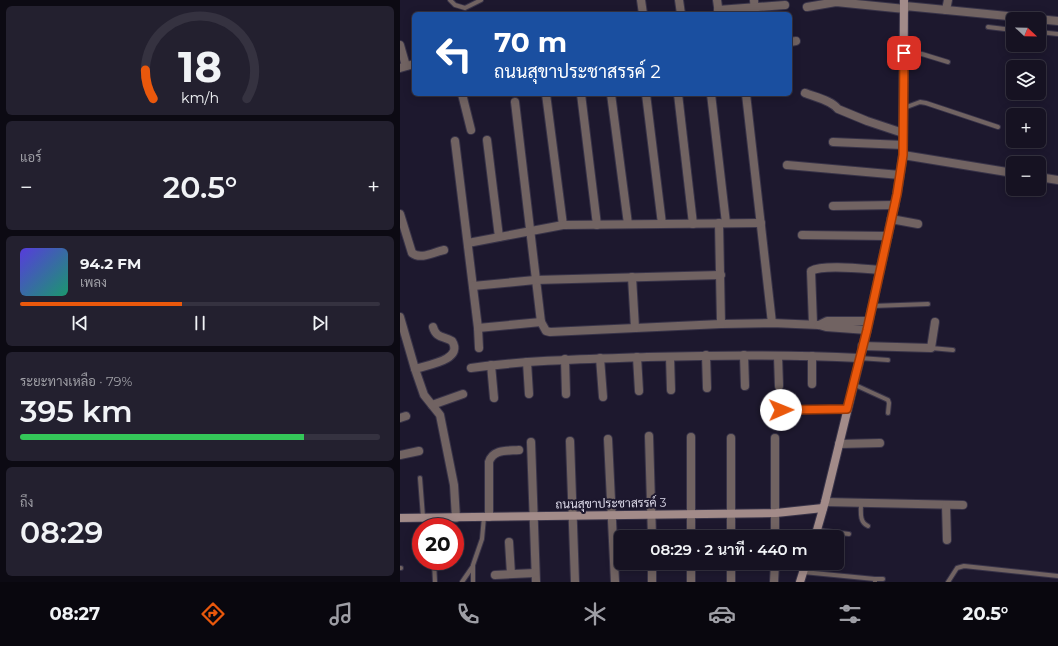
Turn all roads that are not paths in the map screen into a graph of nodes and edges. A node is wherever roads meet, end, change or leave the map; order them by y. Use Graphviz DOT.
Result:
graph roads {
  1 [pos="450,0"];
  2 [pos="481,0"];
  3 [pos="641,0"];
  4 [pos="680,0"];
  5 [pos="717,0"];
  6 [pos="948,0"];
  7 [pos="785,5"];
  8 [pos="905,5"];
  9 [pos="754,7"];
  10 [pos="807,7"];
  11 [pos="946,10"];
  12 [pos="643,12"];
  13 [pos="681,12"];
  14 [pos="719,12"];
  15 [pos="1058,21"];
  16 [pos="988,27"];
  17 [pos="1006,29"];
  18 [pos="1046,33"];
  19 [pos="1058,34"];
  20 [pos="400,45"];
  21 [pos="904,53"];
  22 [pos="948,62"];
  23 [pos="407,66"];
  24 [pos="805,93"];
  25 [pos="463,96"];
  26 [pos="546,96"];
  27 [pos="580,96"];
  28 [pos="611,96"];
  29 [pos="646,96"];
  30 [pos="678,96"];
  31 [pos="711,96"];
  32 [pos="746,96"];
  33 [pos="515,102"];
  34 [pos="904,108"];
  35 [pos="998,127"];
  36 [pos="472,130"];
  37 [pos="903,133"];
  38 [pos="488,140"];
  39 [pos="456,141"];
  40 [pos="833,142"];
  41 [pos="903,145"];
  42 [pos="903,155"];
  43 [pos="787,165"];
  44 [pos="1006,172"];
  45 [pos="900,175"];
  46 [pos="1046,178"];
  47 [pos="1058,180"];
  48 [pos="895,205"];
  49 [pos="833,206"];
  50 [pos="400,214"];
  51 [pos="891,220"];
  52 [pos="722,223"];
  53 [pos="760,223"];
  54 [pos="628,224"];
  55 [pos="662,224"];
  56 [pos="693,224"];
  57 [pos="918,224"];
  58 [pos="563,225"];
  59 [pos="598,225"];
  60 [pos="531,231"];
  61 [pos="802,235"];
  62 [pos="888,236"];
  63 [pos="499,237"];
  64 [pos="468,243"];
  65 [pos="444,250"];
  66 [pos="880,270"];
  67 [pos="721,275"];
  68 [pos="632,277"];
  69 [pos="535,280"];
  70 [pos="473,286"];
  71 [pos="928,304"];
  72 [pos="872,306"];
  73 [pos="400,317"];
  74 [pos="868,321"];
  75 [pos="541,322"];
  76 [pos="935,322"];
  77 [pos="772,323"];
  78 [pos="721,324"];
  79 [pos="816,324"];
  80 [pos="432,327"];
  81 [pos="478,328"];
  82 [pos="635,328"];
  83 [pos="867,330"];
  84 [pos="862,346"];
  85 [pos="479,348"];
  86 [pos="931,348"];
  87 [pos="953,350"];
  88 [pos="706,355"];
  89 [pos="744,355"];
  90 [pos="670,356"];
  91 [pos="778,356"];
  92 [pos="812,356"];
  93 [pos="600,358"];
  94 [pos="637,358"];
  95 [pos="859,358"];
  96 [pos="565,360"];
  97 [pos="888,360"];
  98 [pos="527,362"];
  99 [pos="491,365"];
  100 [pos="471,368"];
  101 [pos="415,369"];
  102 [pos="812,384"];
  103 [pos="853,384"];
  104 [pos="745,386"];
  105 [pos="779,386"];
  106 [pos="707,388"];
  107 [pos="671,390"];
  108 [pos="638,391"];
  109 [pos="463,394"];
  110 [pos="529,394"];
  111 [pos="566,394"];
  112 [pos="603,397"];
  113 [pos="494,398"];
  114 [pos="432,404"];
  115 [pos="847,409"];
  116 [pos="781,410"];
  117 [pos="888,413"];
  118 [pos="649,436"];
  119 [pos="691,437"];
  120 [pos="731,438"];
  121 [pos="775,438"];
  122 [pos="608,439"];
  123 [pos="570,441"];
  124 [pos="531,442"];
  125 [pos="880,443"];
  126 [pos="838,444"];
  127 [pos="519,450"];
  128 [pos="419,451"];
  129 [pos="400,455"];
  130 [pos="420,478"];
  131 [pos="861,503"];
  132 [pos="824,505"];
  133 [pos="946,505"];
  134 [pos="963,505"];
  135 [pos="731,513"];
  136 [pos="776,513"];
  137 [pos="691,514"];
  138 [pos="612,515"];
  139 [pos="652,515"];
  140 [pos="534,516"];
  141 [pos="573,516"];
  142 [pos="487,517"];
  143 [pos="400,518"];
  144 [pos="412,518"];
  145 [pos="423,518"];
  146 [pos="456,518"];
  147 [pos="868,526"];
  148 [pos="652,530"];
  149 [pos="691,530"];
  150 [pos="731,530"];
  151 [pos="775,530"];
  152 [pos="817,530"];
  153 [pos="844,534"];
  154 [pos="849,534"];
  155 [pos="947,540"];
  156 [pos="509,542"];
  157 [pos="473,566"];
  158 [pos="434,570"];
  159 [pos="652,570"];
  160 [pos="691,570"];
  161 [pos="731,570"];
  162 [pos="775,570"];
  163 [pos="802,572"];
  164 [pos="536,573"];
  165 [pos="511,574"];
  166 [pos="495,575"];
  167 [pos="1058,576"];
  168 [pos="883,579"];
  169 [pos="875,580"];
  170 [pos="435,582"];
  171 [pos="462,582"];
  172 [pos="473,582"];
  173 [pos="536,582"];
  174 [pos="575,582"];
  175 [pos="615,582"];
  176 [pos="652,582"];
  177 [pos="691,582"];
  178 [pos="730,582"];
  179 [pos="774,582"];
  180 [pos="800,582"];
  181 [pos="948,582"];
  1 -- 2 [label="lane"];
  3 -- 12 [label="street"];
  4 -- 13 [label="street"];
  5 -- 14 [label="street"];
  6 -- 11 [label="street"];
  7 -- 9 [label="street"];
  8 -- 10 [label="street"];
  8 -- 11 [label="street"];
  8 -- 21 [label="street"];
  9 -- 14 [label="street"];
  11 -- 15 [label="street"];
  16 -- 17 [label="lane"];
  18 -- 19 [label="lane"];
  20 -- 23 [label="street"];
  21 -- 22 [label="lane"];
  21 -- 34 [label="street"];
  24 -- 37 [label="street"];
  25 -- 36 [label="street"];
  26 -- 58 [label="street"];
  27 -- 59 [label="street"];
  28 -- 54 [label="street"];
  29 -- 55 [label="street"];
  30 -- 56 [label="street"];
  31 -- 52 [label="street"];
  32 -- 53 [label="street"];
  33 -- 60 [label="street"];
  34 -- 35 [label="lane"];
  34 -- 37 [label="street"];
  37 -- 41 [label="street"];
  38 -- 63 [label="street"];
  39 -- 64 [label="street"];
  40 -- 41 [label="street"];
  41 -- 42 [label="street"];
  42 -- 44 [label="street"];
  42 -- 45 [label="street"];
  43 -- 45 [label="street"];
  45 -- 48 [label="street"];
  46 -- 47 [label="street"];
  48 -- 49 [label="street"];
  48 -- 51 [label="street"];
  50 -- 65 [label="street"];
  51 -- 57 [label="street"];
  51 -- 62 [label="street"];
  52 -- 53 [label="street"];
  52 -- 56 [label="street"];
  52 -- 67 [label="street"];
  53 -- 77 [label="street"];
  54 -- 55 [label="street"];
  54 -- 59 [label="street"];
  55 -- 56 [label="street"];
  58 -- 59 [label="street"];
  58 -- 60 [label="street"];
  60 -- 63 [label="street"];
  60 -- 69 [label="street"];
  61 -- 62 [label="street"];
  62 -- 66 [label="street"];
  63 -- 64 [label="street"];
  64 -- 70 [label="street"];
  66 -- 72 [label="street"];
  66 -- 79 [label="street"];
  67 -- 68 [label="street"];
  67 -- 78 [label="street"];
  68 -- 69 [label="street"];
  68 -- 82 [label="street"];
  69 -- 70 [label="street"];
  69 -- 75 [label="street"];
  70 -- 81 [label="street"];
  71 -- 72 [label="lane"];
  72 -- 74 [label="street"];
  73 -- 101 [label="street"];
  74 -- 79 [label="street"];
  74 -- 83 [label="street"];
  75 -- 81 [label="street"];
  75 -- 82 [label="street"];
  76 -- 86 [label="street"];
  77 -- 78 [label="street"];
  77 -- 79 [label="street"];
  78 -- 82 [label="street"];
  79 -- 83 [label="street"];
  80 -- 101 [label="street"];
  81 -- 85 [label="street"];
  83 -- 84 [label="street"];
  84 -- 86 [label="street"];
  84 -- 95 [label="street"];
  86 -- 87 [label="lane"];
  88 -- 89 [label="street"];
  88 -- 90 [label="street"];
  88 -- 106 [label="street"];
  89 -- 91 [label="street"];
  89 -- 104 [label="street"];
  90 -- 94 [label="street"];
  90 -- 107 [label="street"];
  91 -- 92 [label="street"];
  91 -- 105 [label="street"];
  92 -- 95 [label="street"];
  92 -- 102 [label="street"];
  93 -- 94 [label="street"];
  93 -- 96 [label="street"];
  93 -- 112 [label="street"];
  94 -- 108 [label="street"];
  95 -- 97 [label="lane"];
  95 -- 103 [label="street"];
  96 -- 98 [label="street"];
  96 -- 111 [label="street"];
  98 -- 99 [label="street"];
  98 -- 110 [label="street"];
  99 -- 100 [label="street"];
  99 -- 113 [label="street"];
  101 -- 114 [label="street"];
  103 -- 115 [label="street"];
  103 -- 117 [label="lane"];
  109 -- 114 [label="street"];
  114 -- 146 [label="street"];
  115 -- 116 [label="lane"];
  115 -- 126 [label="street"];
  118 -- 139 [label="street"];
  119 -- 137 [label="street"];
  120 -- 135 [label="street"];
  121 -- 136 [label="street"];
  122 -- 138 [label="street"];
  123 -- 141 [label="street"];
  124 -- 140 [label="street"];
  125 -- 126 [label="street"];
  126 -- 132 [label="street"];
  127 -- 142 [label="street"];
  128 -- 129 [label="street"];
  130 -- 145 [label="lane"];
  131 -- 132 [label="street"];
  131 -- 133 [label="street"];
  131 -- 147 [label="lane"];
  132 -- 136 [label="street, ถนนสุขาประชาสรรค์ 3"];
  132 -- 152 [label="street"];
  133 -- 134 [label="street"];
  133 -- 155 [label="street"];
  135 -- 136 [label="street, ถนนสุขาประชาสรรค์ 3"];
  135 -- 137 [label="street, ถนนสุขาประชาสรรค์ 3"];
  135 -- 150 [label="street"];
  136 -- 151 [label="street"];
  137 -- 139 [label="street, ถนนสุขาประชาสรรค์ 3"];
  137 -- 149 [label="street"];
  138 -- 139 [label="street, ถนนสุขาประชาสรรค์ 3"];
  138 -- 141 [label="street, ถนนสุขาประชาสรรค์ 3"];
  138 -- 175 [label="street"];
  139 -- 148 [label="street"];
  140 -- 141 [label="street, ถนนสุขาประชาสรรค์ 3"];
  140 -- 142 [label="street, ถนนสุขาประชาสรรค์ 3"];
  140 -- 164 [label="street"];
  141 -- 174 [label="street"];
  142 -- 146 [label="street, ถนนสุขาประชาสรรค์ 3"];
  142 -- 157 [label="lane"];
  143 -- 144 [label="street, ถนนสุขาประชาสรรค์ 3"];
  153 -- 154 [label="lane"];
  156 -- 165 [label="street"];
  157 -- 171 [label="lane"];
  157 -- 172 [label="lane"];
  158 -- 170 [label="lane"];
  159 -- 176 [label="street"];
  160 -- 177 [label="street"];
  161 -- 178 [label="street"];
  162 -- 179 [label="street"];
  163 -- 169 [label="lane"];
  163 -- 180 [label="street"];
  164 -- 165 [label="street"];
  164 -- 173 [label="street"];
  165 -- 166 [label="street"];
  167 -- 181 [label="lane"];
  168 -- 169 [label="lane"];
}
